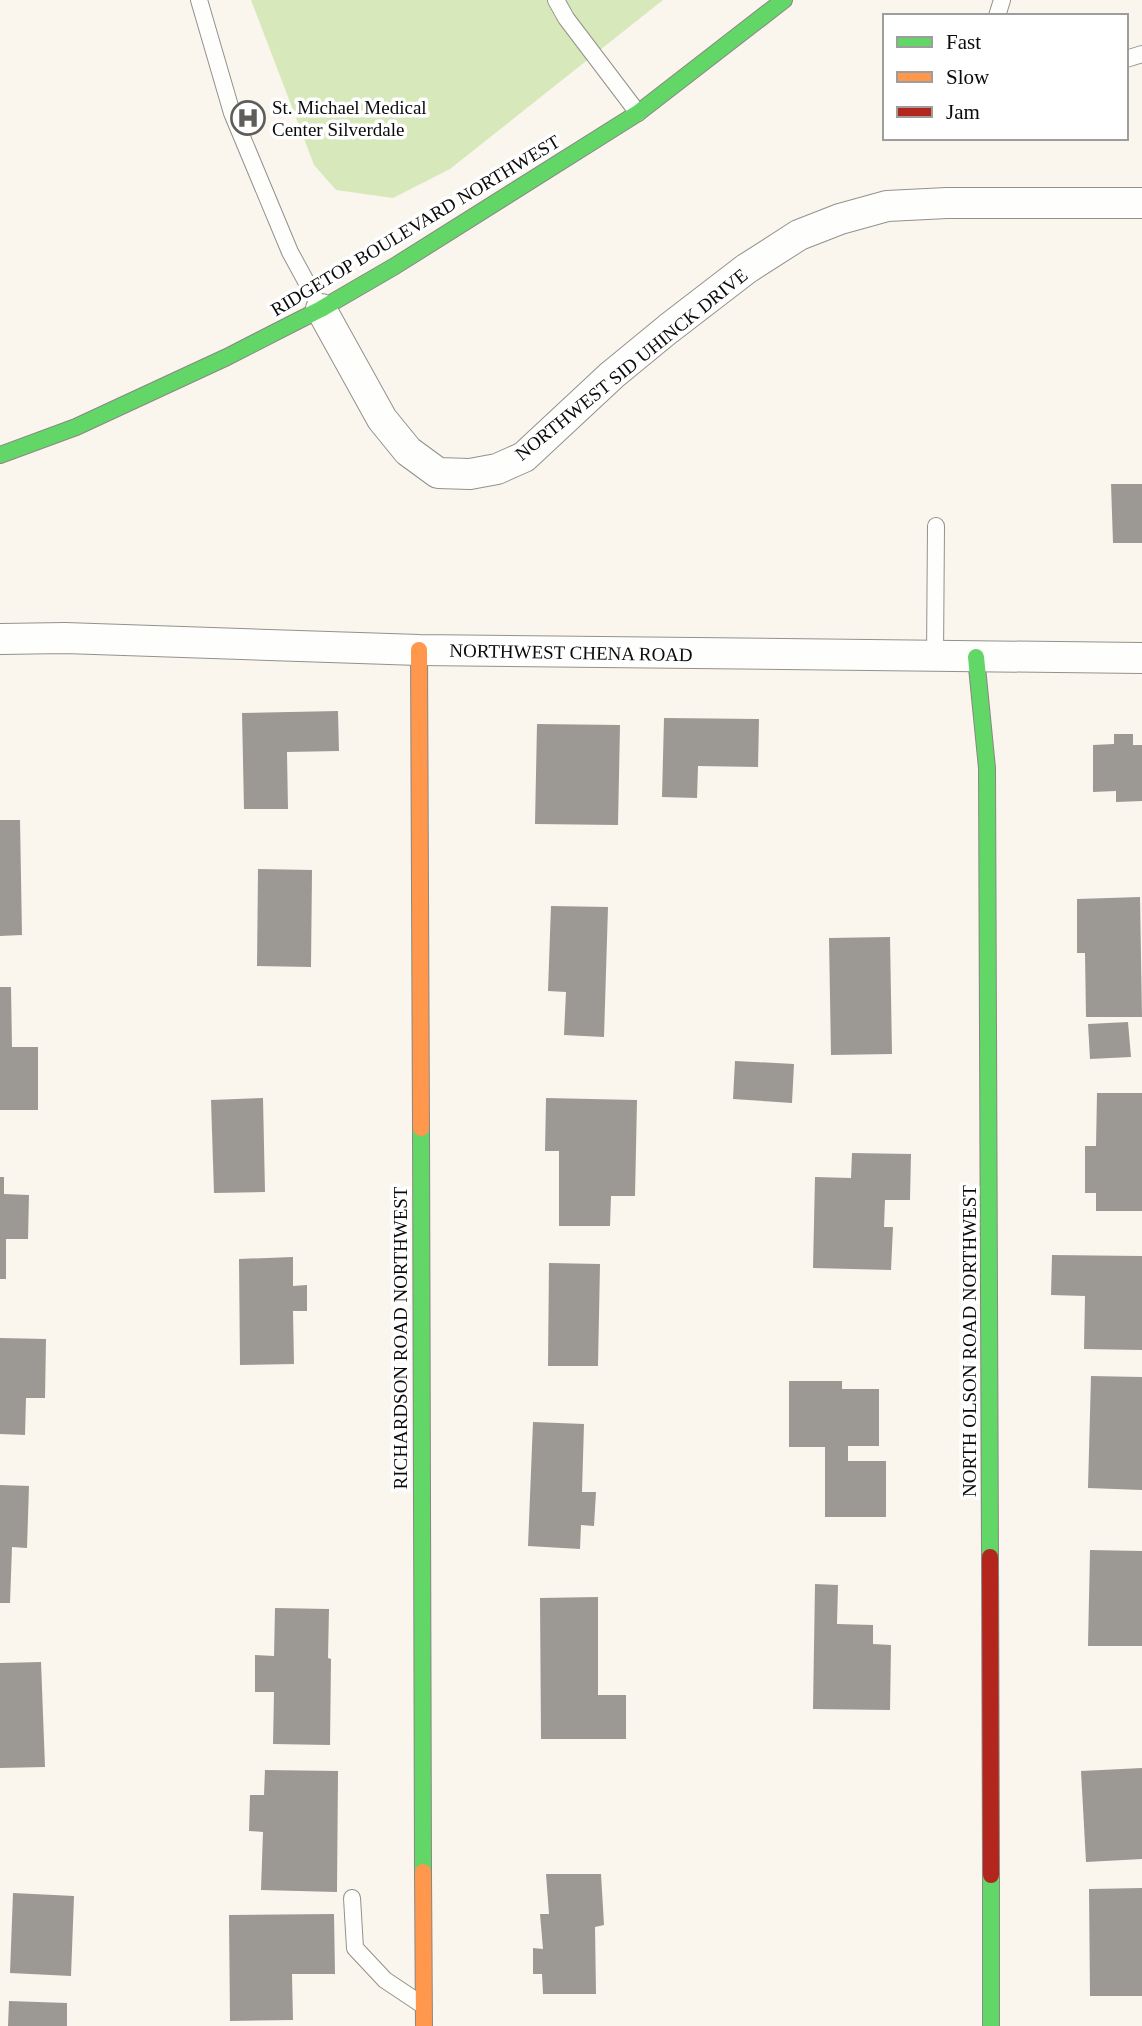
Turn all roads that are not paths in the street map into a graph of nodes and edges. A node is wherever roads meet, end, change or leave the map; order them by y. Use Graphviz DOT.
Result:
graph roads {
  1 [pos="200,0"];
  2 [pos="556,0"];
  3 [pos="784,0"];
  4 [pos="638,113"];
  5 [pos="1142,203"];
  6 [pos="321,309"];
  7 [pos="0,455"];
  8 [pos="936,526"];
  9 [pos="0,639"];
  10 [pos="419,650"];
  11 [pos="934,656"];
  12 [pos="976,657"];
  13 [pos="1142,658"];
  14 [pos="352,1898"];
  15 [pos="424,2006"];
  16 [pos="424,2026"];
  17 [pos="990,2026"];
  1 -- 6 [label="lane"];
  2 -- 4 [label="lane"];
  3 -- 4 [label="street, RIDGETOP BOULEVARD NORTHWEST"];
  4 -- 6 [label="street, RIDGETOP BOULEVARD NORTHWEST"];
  5 -- 6 [label="street, NORTHWEST SID UHINCK DRIVE"];
  6 -- 7 [label="street, RIDGETOP BOULEVARD NORTHWEST"];
  8 -- 11 [label="lane"];
  9 -- 10 [label="street, NORTHWEST CHENA ROAD"];
  10 -- 11 [label="street, NORTHWEST CHENA ROAD"];
  10 -- 15 [label="street, RICHARDSON ROAD NORTHWEST"];
  11 -- 12 [label="street, NORTHWEST CHENA ROAD"];
  12 -- 13 [label="street, NORTHWEST CHENA ROAD"];
  12 -- 17 [label="street, NORTH OLSON ROAD NORTHWEST"];
  14 -- 15 [label="lane"];
  15 -- 16 [label="street, RICHARDSON ROAD NORTHWEST"];
}
